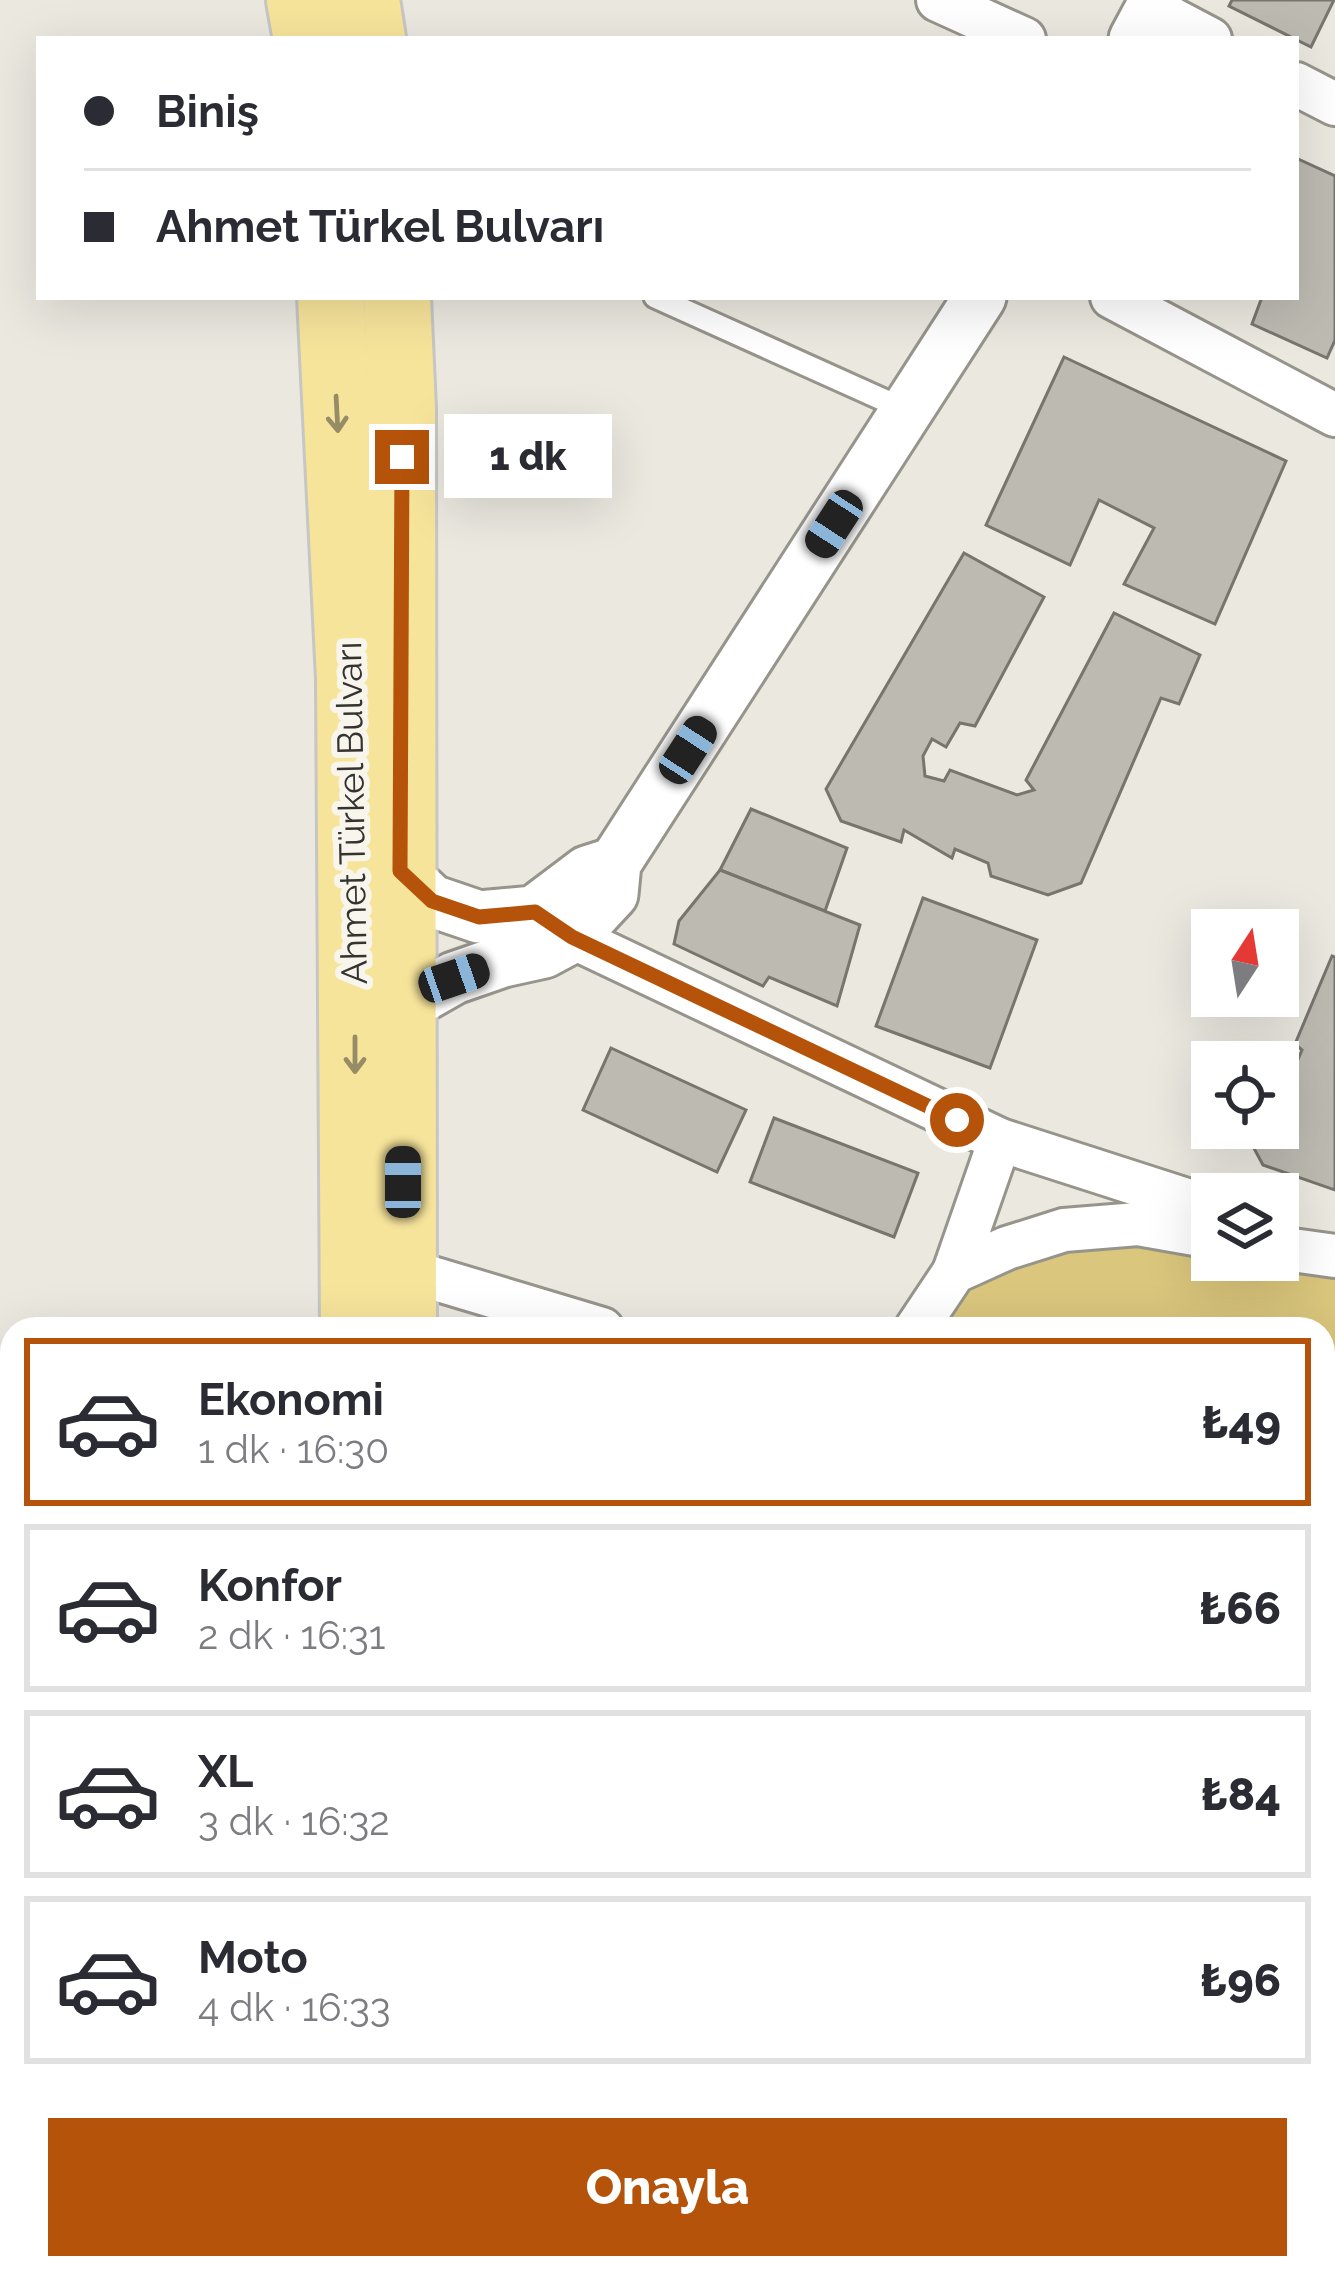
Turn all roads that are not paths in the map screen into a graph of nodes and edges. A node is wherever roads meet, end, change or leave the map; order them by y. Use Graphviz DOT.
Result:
graph roads {
  1 [pos="300,0"];
  2 [pos="366,0"];
  3 [pos="938,0"];
  4 [pos="1147,16"];
  5 [pos="306,36"];
  6 [pos="372,36"];
  7 [pos="1017,36"];
  8 [pos="1202,36"];
  9 [pos="1299,86"];
  10 [pos="1335,104"];
  11 [pos="331,300"];
  12 [pos="397,300"];
  13 [pos="662,300"];
  14 [pos="978,300"];
  15 [pos="1118,300"];
  16 [pos="907,410"];
  17 [pos="1335,415"];
  18 [pos="400,871"];
  19 [pos="553,924"];
  20 [pos="404,1007"];
  21 [pos="1000,1140"];
  22 [pos="1191,1201"];
  23 [pos="1191,1233"];
  24 [pos="1299,1251"];
  25 [pos="1335,1256"];
  26 [pos="954,1272"];
  27 [pos="403,1299"];
  28 [pos="354,1317"];
  29 [pos="522,1317"];
  30 [pos="924,1317"];
  1 -- 5 [label="main road"];
  2 -- 6 [label="main road"];
  3 -- 7 [label="street"];
  4 -- 8 [label="street"];
  9 -- 10 [label="street"];
  11 -- 28 [label="main road, Ahmet Türkel Bulvarı, one-way"];
  12 -- 18 [label="main road, Ahmet Türkel Bulvarı"];
  13 -- 16 [label="lane"];
  14 -- 16 [label="street"];
  15 -- 17 [label="street"];
  16 -- 19 [label="street"];
  18 -- 19 [label="street"];
  18 -- 20 [label="main road, Ahmet Türkel Bulvarı"];
  19 -- 20 [label="street"];
  19 -- 21 [label="street"];
  20 -- 27 [label="main road, Ahmet Türkel Bulvarı"];
  21 -- 22 [label="street"];
  21 -- 26 [label="street"];
  23 -- 26 [label="street"];
  24 -- 25 [label="street"];
  26 -- 30 [label="street"];
  27 -- 29 [label="street"];
}
